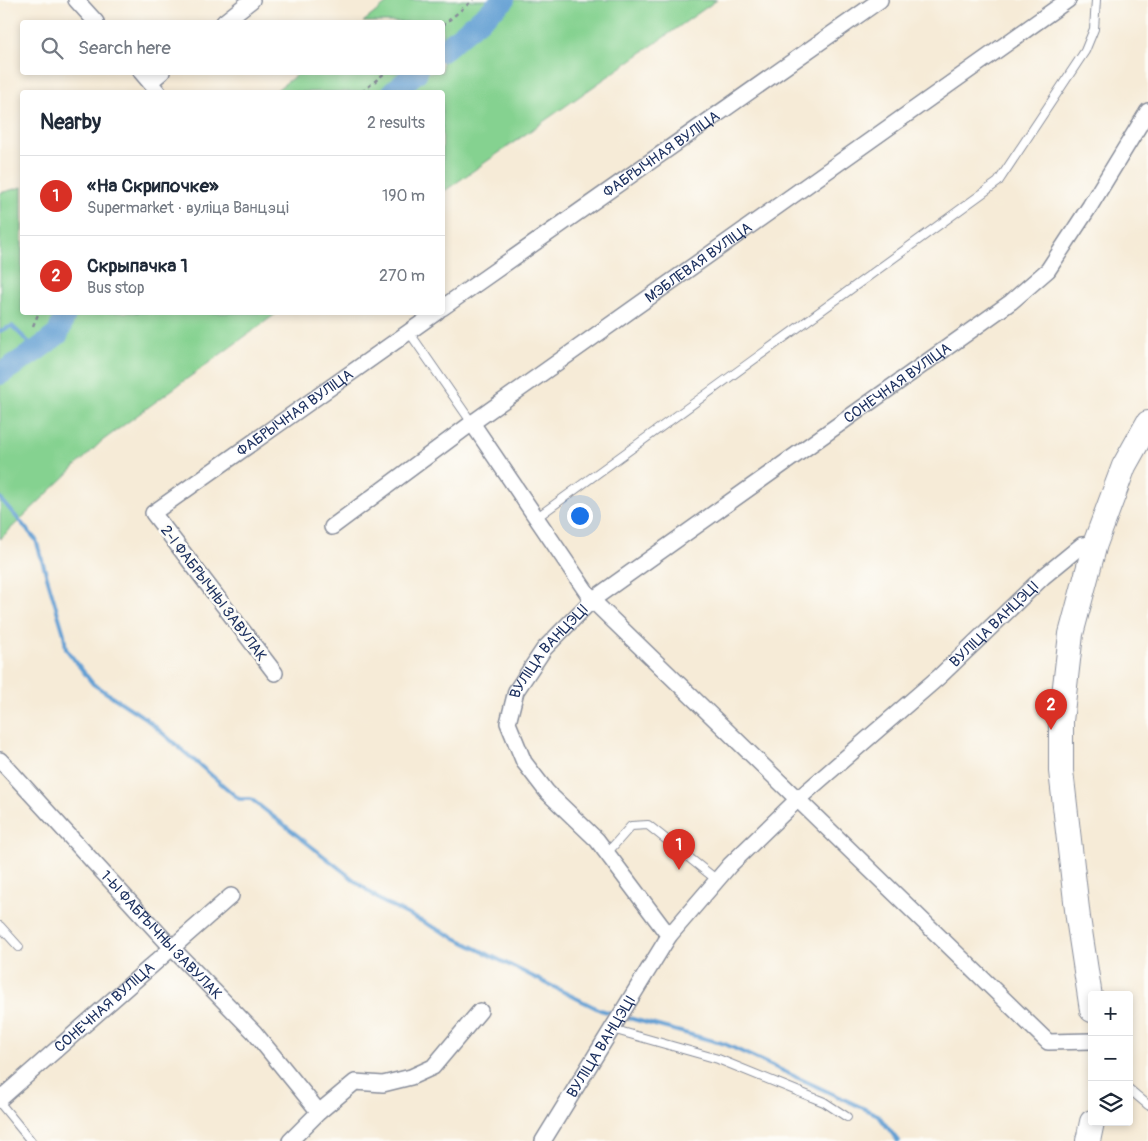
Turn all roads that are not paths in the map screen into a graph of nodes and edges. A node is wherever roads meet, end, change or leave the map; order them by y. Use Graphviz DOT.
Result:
graph roads {
  1 [pos="76,0"];
  2 [pos="252,0"];
  3 [pos="880,0"];
  4 [pos="1068,0"];
  5 [pos="1096,0"];
  6 [pos="94,20"];
  7 [pos="227,20"];
  8 [pos="1148,112"];
  9 [pos="445,306"];
  10 [pos="433,315"];
  11 [pos="409,332"];
  12 [pos="472,423"];
  13 [pos="1148,423"];
  14 [pos="153,513"];
  15 [pos="536,518"];
  16 [pos="332,527"];
  17 [pos="1095,544"];
  18 [pos="592,600"];
  19 [pos="275,673"];
  20 [pos="0,760"];
  21 [pos="798,799"];
  22 [pos="607,853"];
  23 [pos="717,880"];
  24 [pos="231,896"];
  25 [pos="0,926"];
  26 [pos="669,936"];
  27 [pos="19,947"];
  28 [pos="173,949"];
  29 [pos="1089,991"];
  30 [pos="480,1011"];
  31 [pos="614,1026"];
  32 [pos="1088,1041"];
  33 [pos="1133,1092"];
  34 [pos="0,1099"];
  35 [pos="0,1103"];
  36 [pos="1148,1105"];
  37 [pos="319,1112"];
  38 [pos="847,1117"];
  39 [pos="1091,1126"];
  40 [pos="551,1138"];
  41 [pos="31,1141"];
  42 [pos="290,1141"];
  43 [pos="1088,1141"];
  1 -- 6 [label="street"];
  2 -- 7 [label="street"];
  3 -- 9 [label="street, ФАБРЫЧНАЯ ВУЛІЦА"];
  4 -- 12 [label="street, МЭБЛЕВАЯ ВУЛІЦА"];
  5 -- 15 [label="lane"];
  8 -- 18 [label="street, СОНЕЧНАЯ ВУЛІЦА"];
  10 -- 11 [label="street, ФАБРЫЧНАЯ ВУЛІЦА"];
  11 -- 12 [label="lane"];
  11 -- 14 [label="street, ФАБРЫЧНАЯ ВУЛІЦА"];
  12 -- 15 [label="street"];
  12 -- 16 [label="street, МЭБЛЕВАЯ ВУЛІЦА"];
  13 -- 17 [label="main road"];
  14 -- 19 [label="street, 2-І ФАБРЫЧНЫ ЗАВУЛАК"];
  15 -- 18 [label="street"];
  17 -- 21 [label="street, ВУЛІЦА ВАНЦЭЦІ"];
  17 -- 29 [label="main road"];
  18 -- 21 [label="street, ВУЛІЦА ВАНЦЭЦІ"];
  18 -- 22 [label="street, ВУЛІЦА ВАНЦЭЦІ"];
  20 -- 28 [label="street, 1-Ы ФАБРЫЧНЫ ЗАВУЛАК"];
  21 -- 23 [label="street, ВУЛІЦА ВАНЦЭЦІ"];
  21 -- 32 [label="street, ВУЛІЦА ВАНЦЭЦІ"];
  22 -- 23 [label="lane"];
  22 -- 26 [label="street, ВУЛІЦА ВАНЦЭЦІ"];
  23 -- 26 [label="street, ВУЛІЦА ВАНЦЭЦІ"];
  24 -- 28 [label="street, СОНЕЧНАЯ ВУЛІЦА"];
  25 -- 27 [label="lane"];
  26 -- 31 [label="street, ВУЛІЦА ВАНЦЭЦІ"];
  28 -- 34 [label="street, СОНЕЧНАЯ ВУЛІЦА"];
  28 -- 37 [label="street, 1-Ы ФАБРЫЧНЫ ЗАВУЛАК"];
  30 -- 37 [label="street"];
  31 -- 38 [label="lane"];
  31 -- 40 [label="street, ВУЛІЦА ВАНЦЭЦІ"];
  33 -- 36 [label="lane"];
  35 -- 41 [label="lane"];
  37 -- 42 [label="street"];
  39 -- 43 [label="main road"];
}
